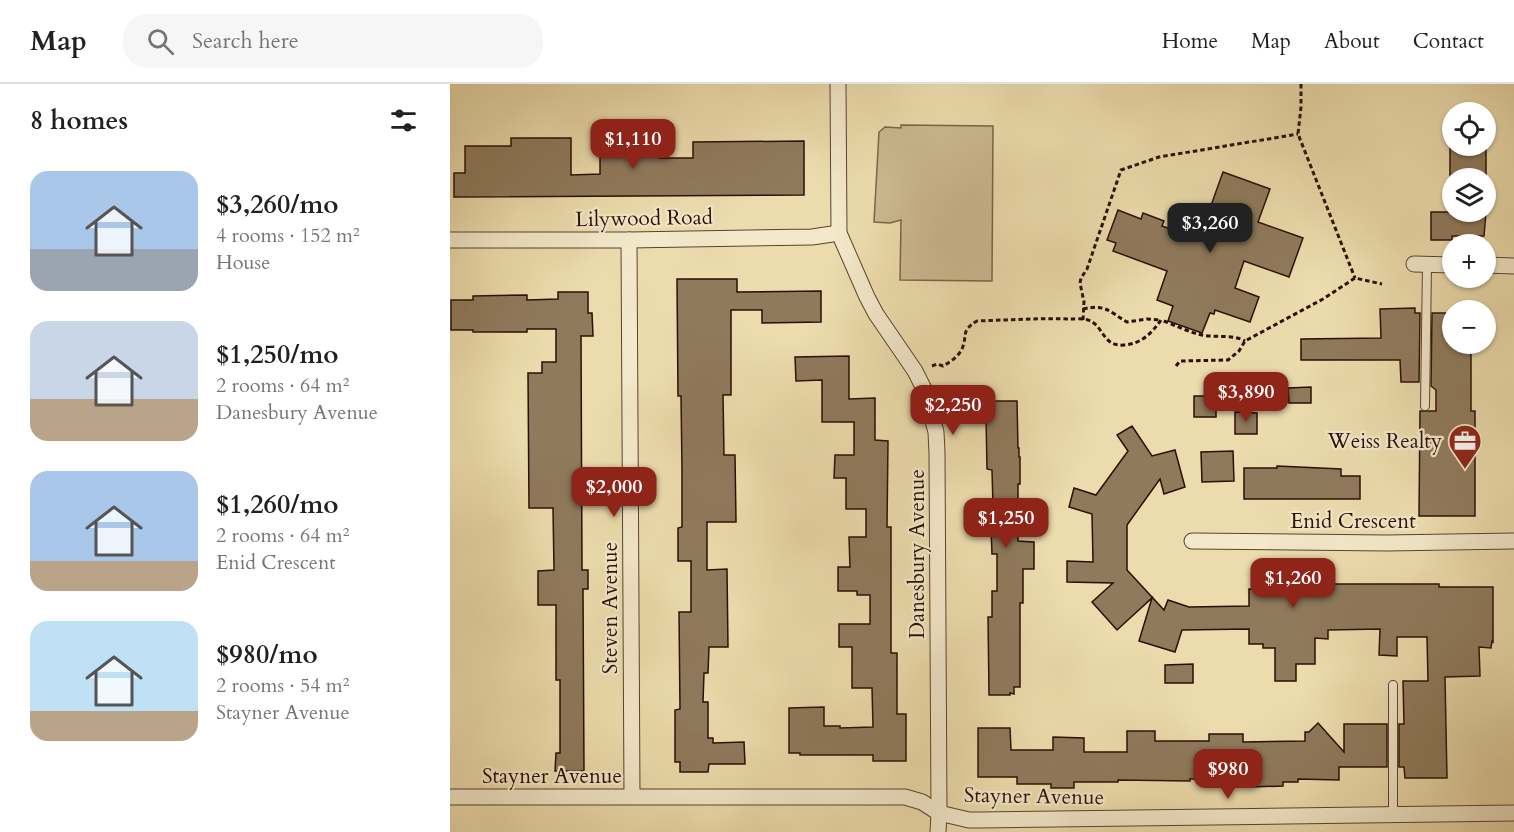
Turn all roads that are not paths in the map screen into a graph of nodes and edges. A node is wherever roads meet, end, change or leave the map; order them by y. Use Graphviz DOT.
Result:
graph roads {
  1 [pos="838,84"];
  2 [pos="839,233"];
  3 [pos="450,240"];
  4 [pos="629,240"];
  5 [pos="1421,264"];
  6 [pos="1442,265"];
  7 [pos="1496,265"];
  8 [pos="1514,266"];
  9 [pos="1425,406"];
  10 [pos="1192,541"];
  11 [pos="1514,541"];
  12 [pos="1393,685"];
  13 [pos="632,796"];
  14 [pos="450,797"];
  15 [pos="939,813"];
  16 [pos="1514,813"];
  17 [pos="1394,814"];
  18 [pos="938,832"];
  1 -- 2 [label="street, Danesbury Avenue"];
  2 -- 4 [label="street, Lilywood Road"];
  2 -- 15 [label="street, Danesbury Avenue"];
  3 -- 4 [label="street, Lilywood Road"];
  4 -- 13 [label="street, Steven Avenue"];
  5 -- 6 [label="street"];
  5 -- 9 [label="lane"];
  7 -- 8 [label="street"];
  10 -- 11 [label="street, Enid Crescent"];
  12 -- 17 [label="lane"];
  13 -- 14 [label="street, Stayner Avenue"];
  13 -- 15 [label="street, Stayner Avenue"];
  15 -- 17 [label="street, Stayner Avenue"];
  15 -- 18 [label="street, Danesbury Avenue"];
  16 -- 17 [label="street, Stayner Avenue"];
}
